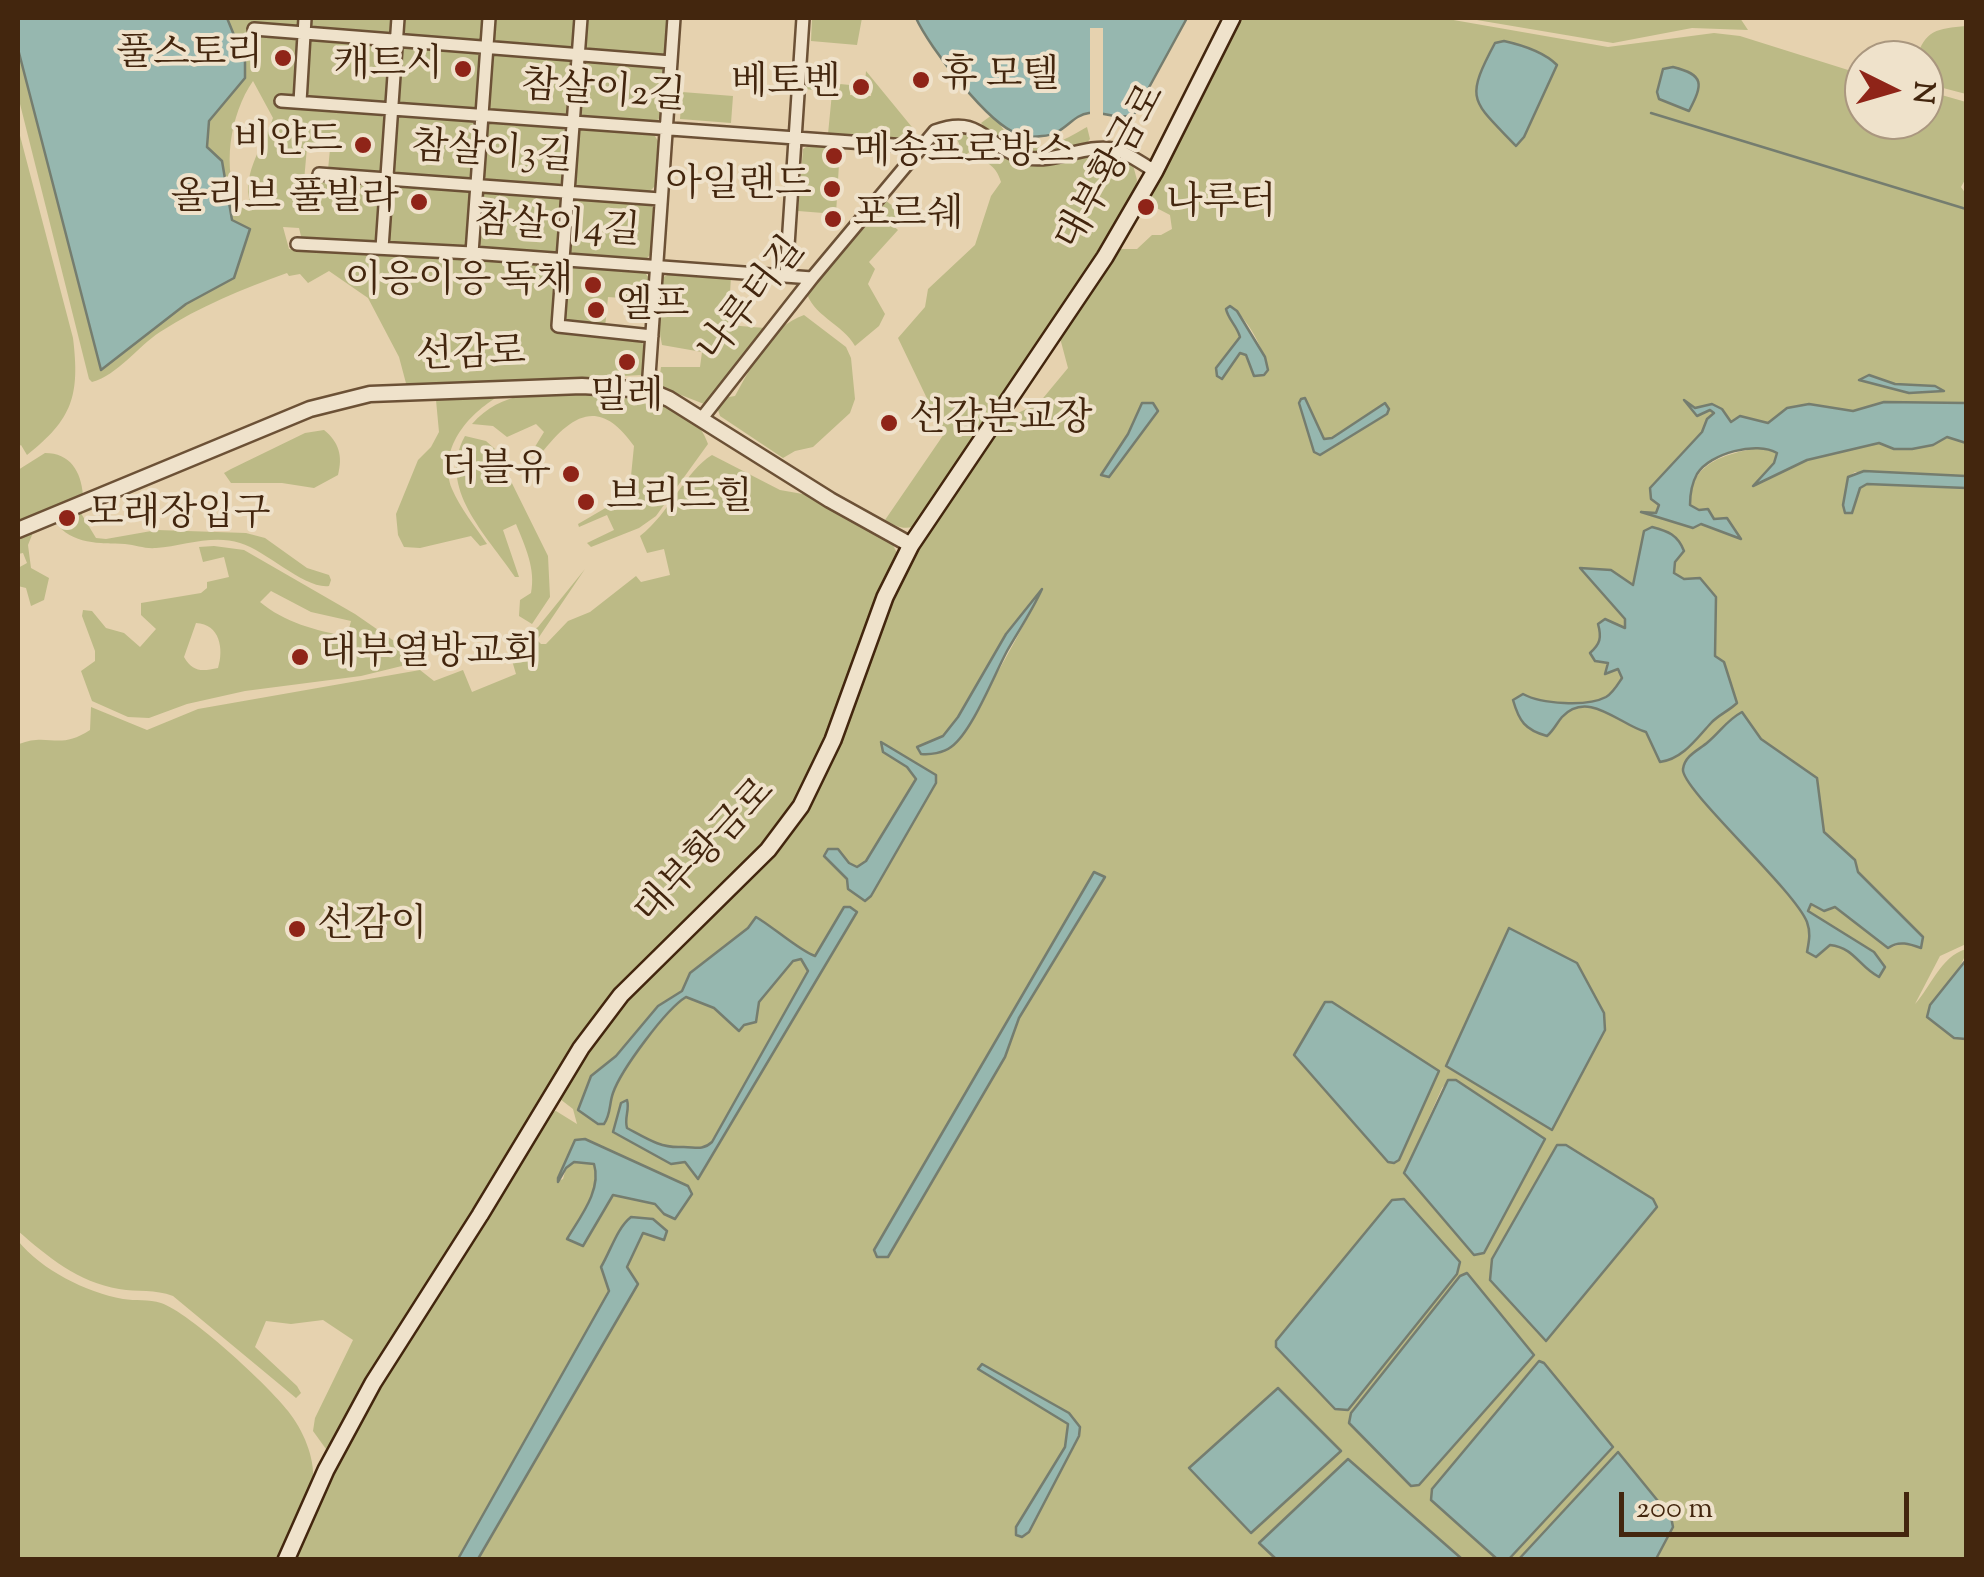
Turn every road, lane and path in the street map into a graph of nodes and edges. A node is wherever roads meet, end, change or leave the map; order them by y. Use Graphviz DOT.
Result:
graph roads {
  1 [pos="305,18"];
  2 [pos="398,18"];
  3 [pos="490,18"];
  4 [pos="581,18"];
  5 [pos="674,18"];
  6 [pos="804,18"];
  7 [pos="1232,18"];
  8 [pos="254,29"];
  9 [pos="304,34"];
  10 [pos="396,42"];
  11 [pos="488,48"];
  12 [pos="578,55"];
  13 [pos="671,62"];
  14 [pos="282,101"];
  15 [pos="300,102"];
  16 [pos="392,110"];
  17 [pos="482,116"];
  18 [pos="572,123"];
  19 [pos="666,130"];
  20 [pos="796,139"];
  21 [pos="920,148"];
  22 [pos="1155,171"];
  23 [pos="319,174"];
  24 [pos="386,178"];
  25 [pos="478,184"];
  26 [pos="568,192"];
  27 [pos="660,199"];
  28 [pos="297,244"];
  29 [pos="382,248"];
  30 [pos="472,253"];
  31 [pos="562,260"];
  32 [pos="656,268"];
  33 [pos="786,276"];
  34 [pos="812,278"];
  35 [pos="652,336"];
  36 [pos="648,390"];
  37 [pos="702,418"];
  38 [pos="18,530"];
  39 [pos="911,544"];
  40 [pos="286,1560"];
  1 -- 9 [label="street"];
  2 -- 10 [label="street"];
  3 -- 11 [label="street"];
  4 -- 12 [label="street"];
  5 -- 13 [label="street"];
  6 -- 20 [label="street"];
  7 -- 22 [label="main road, 대부황금로"];
  8 -- 9 [label="street"];
  9 -- 10 [label="street"];
  9 -- 15 [label="street"];
  10 -- 11 [label="street"];
  10 -- 16 [label="street"];
  11 -- 12 [label="street"];
  11 -- 17 [label="street"];
  12 -- 13 [label="street"];
  12 -- 18 [label="street"];
  13 -- 19 [label="street"];
  14 -- 15 [label="street, 참살이2길"];
  15 -- 16 [label="street, 참살이2길"];
  16 -- 17 [label="street, 참살이2길"];
  16 -- 24 [label="street"];
  17 -- 18 [label="street, 참살이2길"];
  17 -- 25 [label="street"];
  18 -- 19 [label="street, 참살이2길"];
  18 -- 26 [label="street"];
  19 -- 20 [label="street, 참살이2길"];
  19 -- 27 [label="street"];
  20 -- 21 [label="street, 참살이2길"];
  20 -- 33 [label="street"];
  21 -- 22 [label="street, 나루터길"];
  21 -- 34 [label="street, 나루터길"];
  22 -- 39 [label="main road, 대부황금로"];
  23 -- 24 [label="street, 참살이3길"];
  24 -- 25 [label="street, 참살이3길"];
  24 -- 29 [label="street"];
  25 -- 26 [label="street, 참살이3길"];
  25 -- 30 [label="street"];
  26 -- 27 [label="street, 참살이3길"];
  26 -- 31 [label="street"];
  27 -- 32 [label="street"];
  28 -- 29 [label="street, 참살이4길"];
  29 -- 30 [label="street, 참살이4길"];
  30 -- 31 [label="street, 참살이4길"];
  31 -- 32 [label="street, 참살이4길"];
  31 -- 35 [label="street"];
  32 -- 33 [label="street, 참살이4길"];
  32 -- 35 [label="street"];
  33 -- 34 [label="street, 참살이4길"];
  34 -- 37 [label="street, 나루터길"];
  35 -- 36 [label="street"];
  36 -- 37 [label="street, 선감로"];
  36 -- 38 [label="street, 선감로"];
  37 -- 39 [label="street, 선감로"];
  39 -- 40 [label="main road, 대부황금로"];
}
